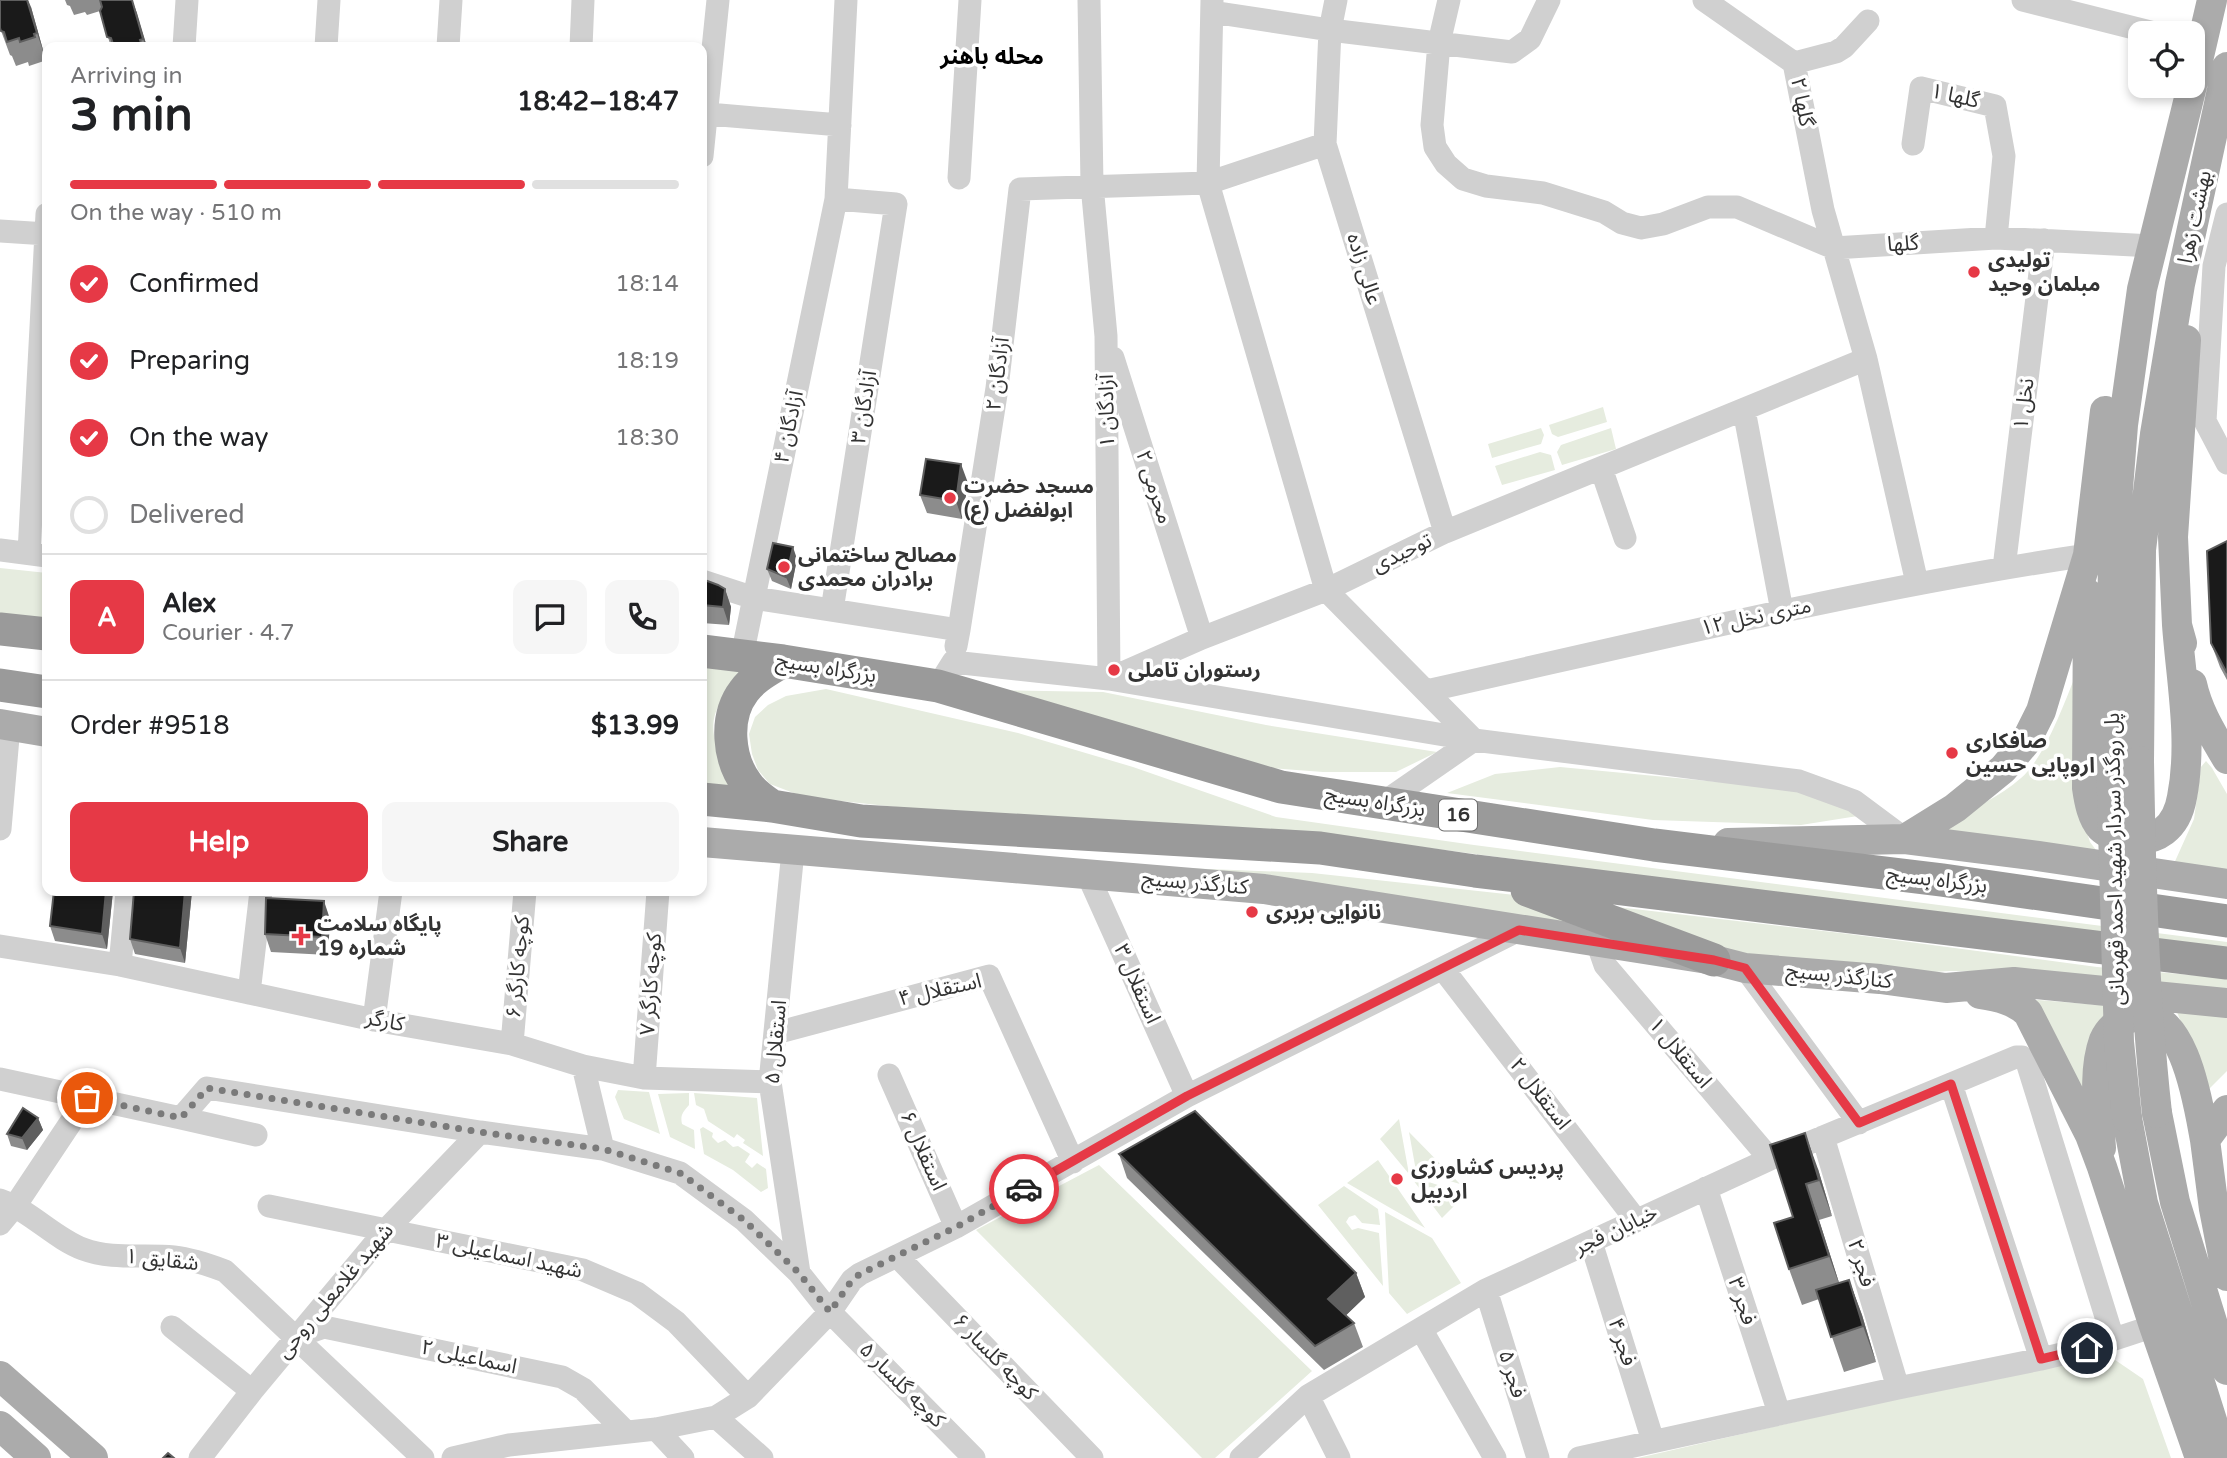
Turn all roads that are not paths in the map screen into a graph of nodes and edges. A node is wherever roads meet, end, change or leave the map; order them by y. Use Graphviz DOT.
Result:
graph roads {
  1 [pos="187,0"];
  2 [pos="329,0"];
  3 [pos="451,0"];
  4 [pos="583,0"];
  5 [pos="718,0"];
  6 [pos="846,0"];
  7 [pos="970,0"];
  8 [pos="1089,0"];
  9 [pos="1336,0"];
  10 [pos="1448,0"];
  11 [pos="1549,0"];
  12 [pos="1704,0"];
  13 [pos="2023,0"];
  14 [pos="2212,0"];
  15 [pos="1212,6"];
  16 [pos="1868,21"];
  17 [pos="2205,21"];
  18 [pos="2128,26"];
  19 [pos="1331,30"];
  20 [pos="184,42"];
  21 [pos="326,42"];
  22 [pos="448,42"];
  23 [pos="581,42"];
  24 [pos="1439,43"];
  25 [pos="1794,63"];
  26 [pos="2227,67"];
  27 [pos="2189,98"];
  28 [pos="708,114"];
  29 [pos="707,121"];
  30 [pos="840,125"];
  31 [pos="1325,144"];
  32 [pos="1913,144"];
  33 [pos="958,178"];
  34 [pos="1208,183"];
  35 [pos="1092,185"];
  36 [pos="836,199"];
  37 [pos="2227,214"];
  38 [pos="42,228"];
  39 [pos="0,231"];
  40 [pos="1996,238"];
  41 [pos="2045,240"];
  42 [pos="2153,246"];
  43 [pos="1834,248"];
  44 [pos="2220,262"];
  45 [pos="2180,284"];
  46 [pos="2142,289"];
  47 [pos="1106,336"];
  48 [pos="1866,359"];
  49 [pos="42,409"];
  50 [pos="1744,410"];
  51 [pos="1142,451"];
  52 [pos="1107,459"];
  53 [pos="2227,463"];
  54 [pos="1601,468"];
  55 [pos="1445,532"];
  56 [pos="1625,538"];
  57 [pos="0,550"];
  58 [pos="38,554"];
  59 [pos="2088,555"];
  60 [pos="2004,568"];
  61 [pos="707,583"];
  62 [pos="1917,583"];
  63 [pos="1325,590"];
  64 [pos="754,598"];
  65 [pos="832,610"];
  66 [pos="1782,611"];
  67 [pos="2178,625"];
  68 [pos="0,629"];
  69 [pos="960,630"];
  70 [pos="42,633"];
  71 [pos="1202,638"];
  72 [pos="707,652"];
  73 [pos="742,656"];
  74 [pos="783,661"];
  75 [pos="946,674"];
  76 [pos="1109,679"];
  77 [pos="0,685"];
  78 [pos="42,691"];
  79 [pos="1426,691"];
  80 [pos="5,725"];
  81 [pos="42,731"];
  82 [pos="1474,740"];
  83 [pos="2227,759"];
  84 [pos="2125,760"];
  85 [pos="707,800"];
  86 [pos="1383,803"];
  87 [pos="772,806"];
  88 [pos="0,829"];
  89 [pos="1905,839"];
  90 [pos="707,842"];
  91 [pos="1654,845"];
  92 [pos="793,851"];
  93 [pos="1475,871"];
  94 [pos="1087,873"];
  95 [pos="2227,884"];
  96 [pos="127,896"];
  97 [pos="260,896"];
  98 [pos="390,896"];
  99 [pos="525,896"];
  100 [pos="658,896"];
  101 [pos="2227,921"];
  102 [pos="1519,930"];
  103 [pos="1597,942"];
  104 [pos="0,946"];
  105 [pos="2227,963"];
  106 [pos="1729,964"];
  107 [pos="120,965"];
  108 [pos="1443,969"];
  109 [pos="1946,988"];
  110 [pos="249,993"];
  111 [pos="2227,1003"];
  112 [pos="374,1020"];
  113 [pos="776,1033"];
  114 [pos="512,1044"];
  115 [pos="583,1066"];
  116 [pos="889,1074"];
  117 [pos="644,1078"];
  118 [pos="0,1079"];
  119 [pos="770,1082"];
  120 [pos="1951,1084"];
  121 [pos="1187,1096"];
  122 [pos="87,1098"];
  123 [pos="2227,1110"];
  124 [pos="181,1118"];
  125 [pos="1859,1123"];
  126 [pos="480,1132"];
  127 [pos="256,1135"];
  128 [pos="1823,1137"];
  129 [pos="2205,1140"];
  130 [pos="603,1149"];
  131 [pos="1770,1159"];
  132 [pos="1073,1161"];
  133 [pos="2102,1167"];
  134 [pos="1706,1188"];
  135 [pos="8,1203"];
  136 [pos="270,1206"];
  137 [pos="1636,1220"];
  138 [pos="0,1224"];
  139 [pos="956,1227"];
  140 [pos="386,1230"];
  141 [pos="1591,1242"];
  142 [pos="897,1256"];
  143 [pos="799,1273"];
  144 [pos="2227,1276"];
  145 [pos="1486,1290"];
  146 [pos="830,1312"];
  147 [pos="2154,1326"];
  148 [pos="172,1327"];
  149 [pos="1422,1329"];
  150 [pos="295,1338"];
  151 [pos="2113,1339"];
  152 [pos="2041,1359"];
  153 [pos="2227,1370"];
  154 [pos="0,1376"];
  155 [pos="1898,1388"];
  156 [pos="252,1391"];
  157 [pos="1308,1396"];
  158 [pos="748,1397"];
  159 [pos="1779,1413"];
  160 [pos="716,1418"];
  161 [pos="0,1426"];
  162 [pos="656,1429"];
  163 [pos="626,1432"];
  164 [pos="1653,1441"];
  165 [pos="515,1451"];
  166 [pos="2204,1457"];
  167 [pos="36,1458"];
  168 [pos="93,1458"];
  169 [pos="200,1458"];
  170 [pos="423,1458"];
  171 [pos="453,1458"];
  172 [pos="683,1458"];
  173 [pos="762,1458"];
  174 [pos="974,1458"];
  175 [pos="1092,1458"];
  176 [pos="1241,1458"];
  177 [pos="1339,1458"];
  178 [pos="1495,1458"];
  179 [pos="1538,1458"];
  180 [pos="1579,1458"];
  1 -- 20 [label="street"];
  2 -- 21 [label="street"];
  3 -- 22 [label="street"];
  4 -- 23 [label="street"];
  5 -- 28 [label="street"];
  6 -- 30 [label="street, آزادگان ۴"];
  7 -- 33 [label="street"];
  8 -- 35 [label="street, آزادگان ۱"];
  9 -- 19 [label="street, عالی زاده"];
  10 -- 24 [label="street, گلها"];
  11 -- 24 [label="street"];
  12 -- 25 [label="street, گلها ۲"];
  13 -- 18 [label="street"];
  14 -- 17 [label="main road, بهشت زهرا"];
  15 -- 19 [label="street"];
  15 -- 34 [label="street"];
  16 -- 25 [label="street"];
  19 -- 24 [label="street"];
  19 -- 31 [label="street, عالی زاده"];
  24 -- 43 [label="street, گلها"];
  25 -- 43 [label="street, گلها ۲"];
  26 -- 45 [label="main road, بهشت زهرا"];
  27 -- 42 [label="main road, بهشت زهرا"];
  28 -- 29 [label="street"];
  28 -- 30 [label="street"];
  30 -- 36 [label="street, آزادگان ۴"];
  31 -- 34 [label="street"];
  31 -- 55 [label="street, عالی زاده"];
  32 -- 40 [label="street, گلها ۱"];
  34 -- 35 [label="street"];
  34 -- 63 [label="street"];
  35 -- 47 [label="street, آزادگان ۱"];
  35 -- 69 [label="street, آزادگان ۲"];
  36 -- 64 [label="street, آزادگان ۴"];
  36 -- 65 [label="street, آزادگان ۳"];
  37 -- 44 [label="street"];
  38 -- 39 [label="street"];
  40 -- 41 [label="street, گلها"];
  40 -- 43 [label="street, گلها"];
  41 -- 42 [label="street, گلها"];
  41 -- 60 [label="street, نخل ۱"];
  42 -- 46 [label="main road, بهشت زهرا"];
  43 -- 48 [label="street, گلها ۲"];
  44 -- 45 [label="street"];
  44 -- 53 [label="street"];
  45 -- 67 [label="main road"];
  45 -- 84 [label="main road, پل روگذر سردار شهید احمد قهرمانی"];
  46 -- 59 [label="main road"];
  46 -- 84 [label="main road, پل روگذر سردار شهید احمد قهرمانی"];
  47 -- 51 [label="street, محرمی ۲"];
  47 -- 52 [label="street, آزادگان ۱"];
  48 -- 50 [label="street, توحیدی"];
  48 -- 62 [label="street, گلها ۲"];
  49 -- 58 [label="street"];
  50 -- 54 [label="street, توحیدی"];
  50 -- 66 [label="street"];
  51 -- 52 [label="street"];
  51 -- 71 [label="street, محرمی ۲"];
  52 -- 76 [label="street, آزادگان ۱"];
  54 -- 55 [label="street, توحیدی"];
  54 -- 56 [label="street"];
  55 -- 63 [label="street, توحیدی"];
  57 -- 58 [label="street"];
  59 -- 60 [label="street, ۱۲ متری نخل"];
  59 -- 67 [label="main road"];
  59 -- 89 [label="main road"];
  60 -- 62 [label="street, ۱۲ متری نخل"];
  61 -- 64 [label="street"];
  62 -- 66 [label="street, ۱۲ متری نخل"];
  63 -- 71 [label="street, توحیدی"];
  63 -- 79 [label="street"];
  64 -- 65 [label="street"];
  64 -- 73 [label="street, آزادگان ۴"];
  65 -- 69 [label="street"];
  66 -- 79 [label="street, ۱۲ متری نخل"];
  67 -- 83 [label="main road"];
  68 -- 70 [label="highway"];
  69 -- 75 [label="street"];
  71 -- 76 [label="street, توحیدی"];
  72 -- 73 [label="highway, بزرگراه بسیج / 16"];
  73 -- 74 [label="highway, بزرگراه بسیج / 16"];
  74 -- 75 [label="highway, بزرگراه بسیج / 16"];
  74 -- 87 [label="highway"];
  75 -- 76 [label="street"];
  75 -- 86 [label="highway, بزرگراه بسیج / 16"];
  76 -- 82 [label="street"];
  77 -- 78 [label="highway"];
  79 -- 82 [label="street"];
  80 -- 81 [label="main road"];
  80 -- 88 [label="street"];
  82 -- 86 [label="street"];
  82 -- 89 [label="street"];
  84 -- 153 [label="main road, پل روگذر سردار شهید احمد قهرمانی, bridge"];
  84 -- 166 [label="main road, پل روگذر سردار شهید احمد قهرمانی, bridge"];
  85 -- 87 [label="highway"];
  86 -- 91 [label="highway, بزرگراه بسیج / 16"];
  87 -- 93 [label="highway"];
  89 -- 91 [label="main road"];
  89 -- 95 [label="main road"];
  90 -- 92 [label="main road, کنارگذر بسیج"];
  91 -- 101 [label="highway, بزرگراه بسیج / 16"];
  92 -- 94 [label="main road, کنارگذر بسیج"];
  92 -- 113 [label="street, استقلال ۵"];
  93 -- 105 [label="highway"];
  93 -- 106 [label="highway"];
  94 -- 102 [label="main road, کنارگذر بسیج"];
  94 -- 121 [label="street, استقلال ۳"];
  96 -- 107 [label="street"];
  97 -- 110 [label="street"];
  98 -- 112 [label="street"];
  99 -- 114 [label="street, کوچه کارگر ۶"];
  100 -- 117 [label="street, کوچه کارگر ۷"];
  102 -- 103 [label="main road, کنارگذر بسیج"];
  102 -- 108 [label="street"];
  103 -- 106 [label="main road, کنارگذر بسیج"];
  103 -- 131 [label="street, استقلال ۱"];
  104 -- 107 [label="street, کارگر"];
  106 -- 109 [label="main road, کنارگذر بسیج"];
  106 -- 125 [label="street"];
  107 -- 110 [label="street, کارگر"];
  108 -- 121 [label="street"];
  108 -- 137 [label="street, استقلال ۲"];
  109 -- 111 [label="main road, کنارگذر بسیج"];
  109 -- 133 [label="main road"];
  110 -- 112 [label="street, کارگر"];
  112 -- 114 [label="street, کارگر"];
  113 -- 119 [label="street, استقلال ۵"];
  113 -- 132 [label="street, استقلال ۴"];
  114 -- 115 [label="street, کارگر"];
  115 -- 117 [label="street, کارگر"];
  115 -- 130 [label="street"];
  116 -- 139 [label="street, استقلال ۶"];
  117 -- 119 [label="street, کارگر"];
  118 -- 122 [label="street"];
  119 -- 143 [label="street, استقلال ۵"];
  120 -- 125 [label="street, خیابان فجر"];
  120 -- 151 [label="street, خیابان فجر"];
  120 -- 152 [label="street"];
  121 -- 132 [label="street"];
  122 -- 124 [label="street"];
  122 -- 135 [label="street"];
  123 -- 129 [label="main road"];
  124 -- 126 [label="street, کوچه گلسار ۵"];
  124 -- 127 [label="street"];
  125 -- 128 [label="street, خیابان فجر"];
  126 -- 130 [label="street, کوچه گلسار ۵"];
  126 -- 140 [label="street, شهید غلامعلی روحی"];
  128 -- 131 [label="street, خیابان فجر"];
  128 -- 155 [label="street, فجر ۲"];
  129 -- 133 [label="main road"];
  129 -- 144 [label="main road"];
  130 -- 143 [label="street, کوچه گلسار ۵"];
  131 -- 134 [label="street, خیابان فجر"];
  132 -- 139 [label="street"];
  133 -- 147 [label="main road"];
  134 -- 137 [label="street, خیابان فجر"];
  134 -- 159 [label="street, فجر ۳"];
  135 -- 138 [label="street"];
  135 -- 150 [label="street, شقایق ۱"];
  136 -- 140 [label="street, شهید اسماعیلی ۳"];
  137 -- 141 [label="street, خیابان فجر"];
  139 -- 142 [label="street"];
  140 -- 150 [label="street, شهید غلامعلی روحی"];
  140 -- 158 [label="street, شهید اسماعیلی ۳"];
  141 -- 145 [label="street, خیابان فجر"];
  141 -- 164 [label="street, فجر ۴"];
  142 -- 146 [label="street"];
  142 -- 175 [label="street, کوچه گلسار ۶"];
  143 -- 146 [label="street, کوچه گلسار ۵"];
  145 -- 149 [label="street, خیابان فجر"];
  145 -- 179 [label="street, فجر ۵"];
  146 -- 158 [label="street"];
  146 -- 174 [label="street, کوچه گلسار ۵"];
  147 -- 151 [label="street"];
  147 -- 166 [label="main road"];
  148 -- 156 [label="street"];
  149 -- 157 [label="street, خیابان فجر"];
  149 -- 178 [label="street"];
  150 -- 156 [label="street, شهید غلامعلی روحی"];
  150 -- 163 [label="street, اسماعیلی ۲"];
  150 -- 170 [label="street, شقایق ۱"];
  151 -- 152 [label="street"];
  152 -- 155 [label="street"];
  154 -- 168 [label="main road"];
  155 -- 159 [label="street"];
  156 -- 169 [label="street, شهید غلامعلی روحی"];
  157 -- 176 [label="street, خیابان فجر"];
  157 -- 177 [label="street"];
  158 -- 160 [label="street"];
  159 -- 164 [label="street"];
  160 -- 162 [label="street"];
  160 -- 173 [label="street"];
  161 -- 167 [label="main road"];
  162 -- 163 [label="street"];
  162 -- 172 [label="street"];
  163 -- 165 [label="street"];
  164 -- 180 [label="street"];
  165 -- 171 [label="street"];
}
